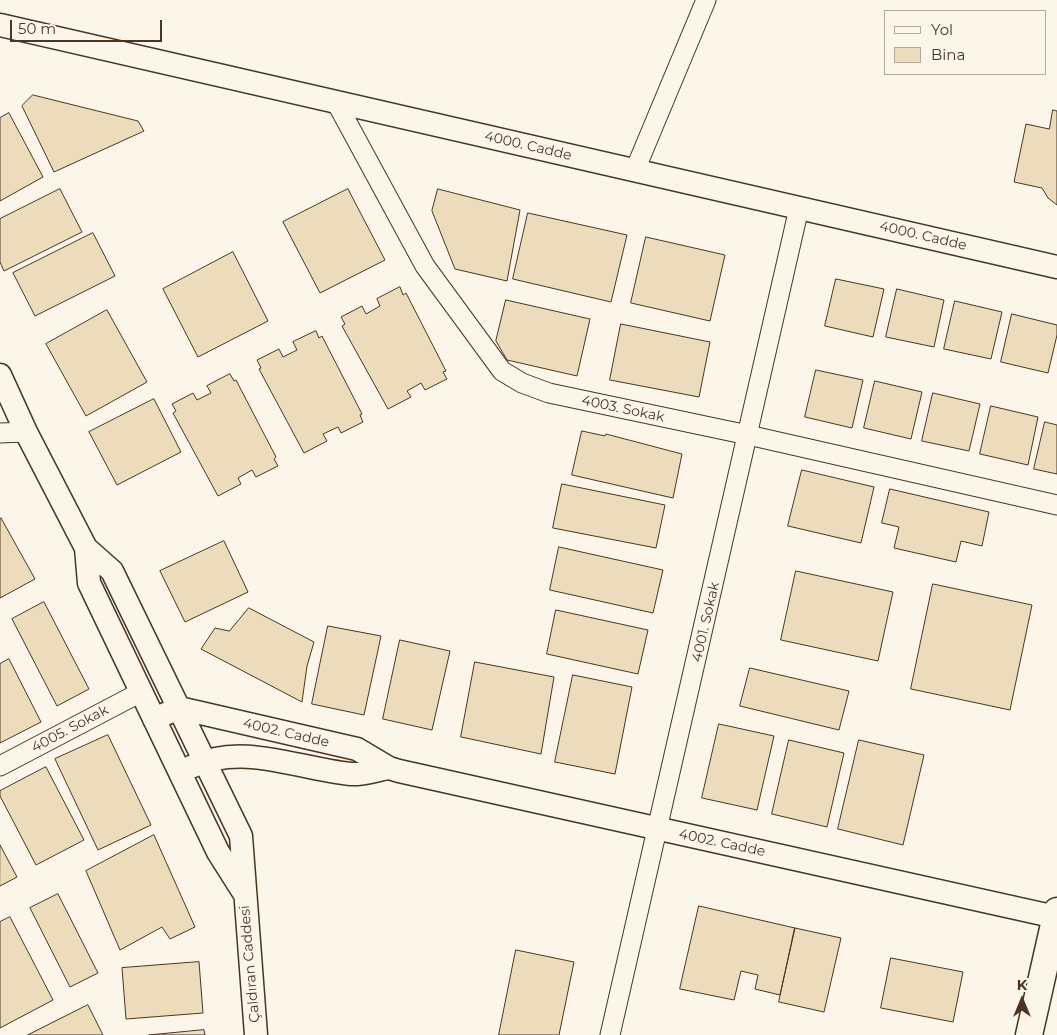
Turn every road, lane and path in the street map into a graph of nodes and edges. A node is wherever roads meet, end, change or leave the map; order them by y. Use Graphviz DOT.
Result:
graph roads {
  1 [pos="706,0"];
  2 [pos="0,25"];
  3 [pos="336,102"];
  4 [pos="635,170"];
  5 [pos="799,208"];
  6 [pos="1057,267"];
  7 [pos="0,375"];
  8 [pos="26,432"];
  9 [pos="0,434"];
  10 [pos="748,435"];
  11 [pos="1057,505"];
  12 [pos="86,548"];
  13 [pos="141,692"];
  14 [pos="179,708"];
  15 [pos="154,719"];
  16 [pos="204,761"];
  17 [pos="0,766"];
  18 [pos="389,768"];
  19 [pos="179,773"];
  20 [pos="659,829"];
  21 [pos="244,893"];
  22 [pos="1056,914"];
  23 [pos="256,1035"];
  24 [pos="610,1035"];
  25 [pos="1029,1035"];
  1 -- 4 [label="street"];
  2 -- 3 [label="street, 4000. Cadde"];
  3 -- 4 [label="street, 4000. Cadde"];
  3 -- 10 [label="street, 4003. Sokak"];
  4 -- 5 [label="street, 4000. Cadde"];
  5 -- 6 [label="street, 4000. Cadde"];
  5 -- 10 [label="street, 4001. Sokak"];
  7 -- 8 [label="street"];
  8 -- 9 [label="street"];
  8 -- 12 [label="street"];
  10 -- 11 [label="street, 4003. Sokak"];
  10 -- 20 [label="street, 4001. Sokak"];
  12 -- 13 [label="street"];
  12 -- 14 [label="street"];
  13 -- 15 [label="street"];
  13 -- 17 [label="street, 4005. Sokak"];
  14 -- 15 [label="street"];
  14 -- 16 [label="street"];
  14 -- 18 [label="street, 4002. Cadde"];
  15 -- 19 [label="street"];
  16 -- 18 [label="street, 4002. Cadde"];
  16 -- 19 [label="street, 4002. Cadde"];
  16 -- 21 [label="street, Çaldıran Caddesi"];
  18 -- 20 [label="street, 4002. Cadde"];
  19 -- 21 [label="street, Çaldıran Caddesi"];
  20 -- 22 [label="street, 4002. Cadde"];
  20 -- 24 [label="street, 4001. Sokak"];
  21 -- 23 [label="street, Çaldıran Caddesi"];
  22 -- 25 [label="main road"];
}
